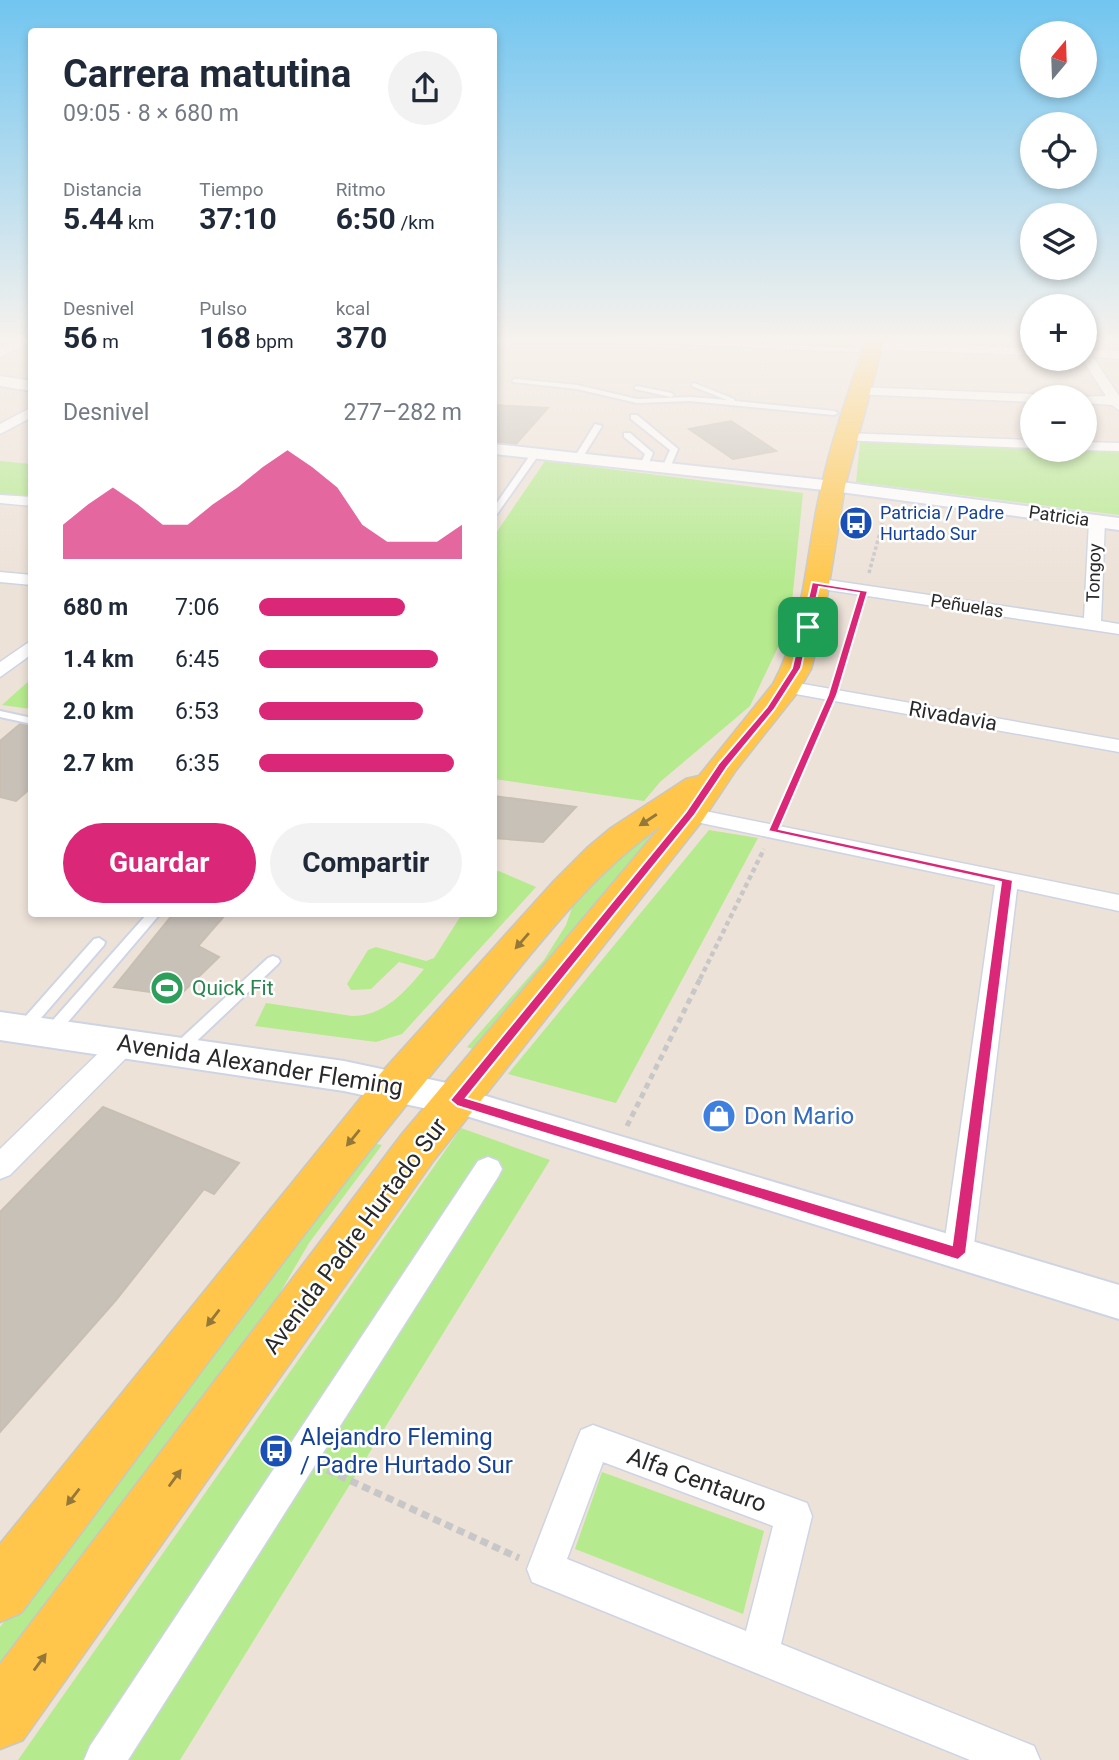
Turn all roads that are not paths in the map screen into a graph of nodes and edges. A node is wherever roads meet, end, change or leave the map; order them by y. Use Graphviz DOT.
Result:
graph roads {
  1 [pos="640,422"];
  2 [pos="833,422"];
  3 [pos="850,422"];
  4 [pos="598,426"];
  5 [pos="628,435"];
  6 [pos="846,437"];
  7 [pos="1020,444"];
  8 [pos="1097,446"];
  9 [pos="1119,447"];
  10 [pos="497,449"];
  11 [pos="536,453"];
  12 [pos="578,458"];
  13 [pos="643,465"];
  14 [pos="666,468"];
  15 [pos="833,486"];
  16 [pos="0,499"];
  17 [pos="28,502"];
  18 [pos="497,508"];
  19 [pos="1097,521"];
  20 [pos="1119,524"];
  21 [pos="0,577"];
  22 [pos="28,580"];
  23 [pos="815,583"];
  24 [pos="1092,625"];
  25 [pos="1119,629"];
  26 [pos="28,648"];
  27 [pos="0,670"];
  28 [pos="786,687"];
  29 [pos="0,713"];
  30 [pos="28,720"];
  31 [pos="1119,746"];
  32 [pos="723,765"];
  33 [pos="690,814"];
  34 [pos="1007,880"];
  35 [pos="1119,903"];
  36 [pos="151,917"];
  37 [pos="99,942"];
  38 [pos="273,961"];
  39 [pos="24,1029"];
  40 [pos="125,1043"];
  41 [pos="176,1051"];
  42 [pos="396,1085"];
  43 [pos="457,1100"];
  44 [pos="0,1167"];
  45 [pos="488,1169"];
  46 [pos="958,1253"];
  47 [pos="1119,1302"];
  48 [pos="0,1592"];
  49 [pos="759,1655"];
  50 [pos="0,1717"];
  51 [pos="104,1760"];
  52 [pos="1020,1760"];
  1 -- 14 [label="lane"];
  2 -- 15 [label="main road, Avenida Padre Hurtado Sur"];
  3 -- 6 [label="main road, Avenida Padre Hurtado Sur"];
  4 -- 12 [label="lane"];
  5 -- 13 [label="lane"];
  6 -- 7 [label="street"];
  6 -- 15 [label="main road, Avenida Padre Hurtado Sur"];
  8 -- 9 [label="street"];
  10 -- 11 [label="street, Patricia"];
  11 -- 12 [label="street, Patricia"];
  11 -- 18 [label="lane"];
  12 -- 13 [label="street, Patricia"];
  13 -- 14 [label="street, Patricia"];
  14 -- 15 [label="street, Patricia"];
  15 -- 19 [label="street, Patricia"];
  15 -- 23 [label="main road, Avenida Padre Hurtado Sur"];
  16 -- 17 [label="street"];
  19 -- 20 [label="street, Patricia"];
  19 -- 24 [label="street, Tongoy"];
  21 -- 22 [label="street"];
  23 -- 24 [label="street, Peñuelas"];
  23 -- 28 [label="main road, Avenida Padre Hurtado Sur"];
  24 -- 25 [label="street, Peñuelas"];
  26 -- 27 [label="street"];
  28 -- 31 [label="street, Rivadavia"];
  28 -- 32 [label="main road, Avenida Padre Hurtado Sur"];
  29 -- 30 [label="lane"];
  32 -- 33 [label="main road, Avenida Padre Hurtado Sur"];
  32 -- 42 [label="main road, Avenida Padre Hurtado Sur, one-way"];
  33 -- 34 [label="street"];
  33 -- 43 [label="main road, Avenida Padre Hurtado Sur"];
  34 -- 35 [label="street"];
  34 -- 46 [label="street"];
  36 -- 39 [label="lane"];
  37 -- 39 [label="lane"];
  38 -- 41 [label="lane"];
  39 -- 40 [label="main road, Avenida Alexander Fleming"];
  40 -- 41 [label="main road, Avenida Alexander Fleming"];
  40 -- 44 [label="street"];
  41 -- 42 [label="main road, Avenida Alexander Fleming"];
  42 -- 43 [label="main road, Avenida Alexander Fleming"];
  42 -- 48 [label="main road, Avenida Padre Hurtado Sur, one-way"];
  43 -- 46 [label="street, Avenida Alexander Fleming"];
  50 -- 43 [label="main road, Avenida Padre Hurtado Sur, one-way"];
  45 -- 51 [label="street"];
  46 -- 47 [label="street, Avenida Alexander Fleming"];
  49 -- 49 [label="street, Alfa Centauro"];
  49 -- 52 [label="street"];
}
